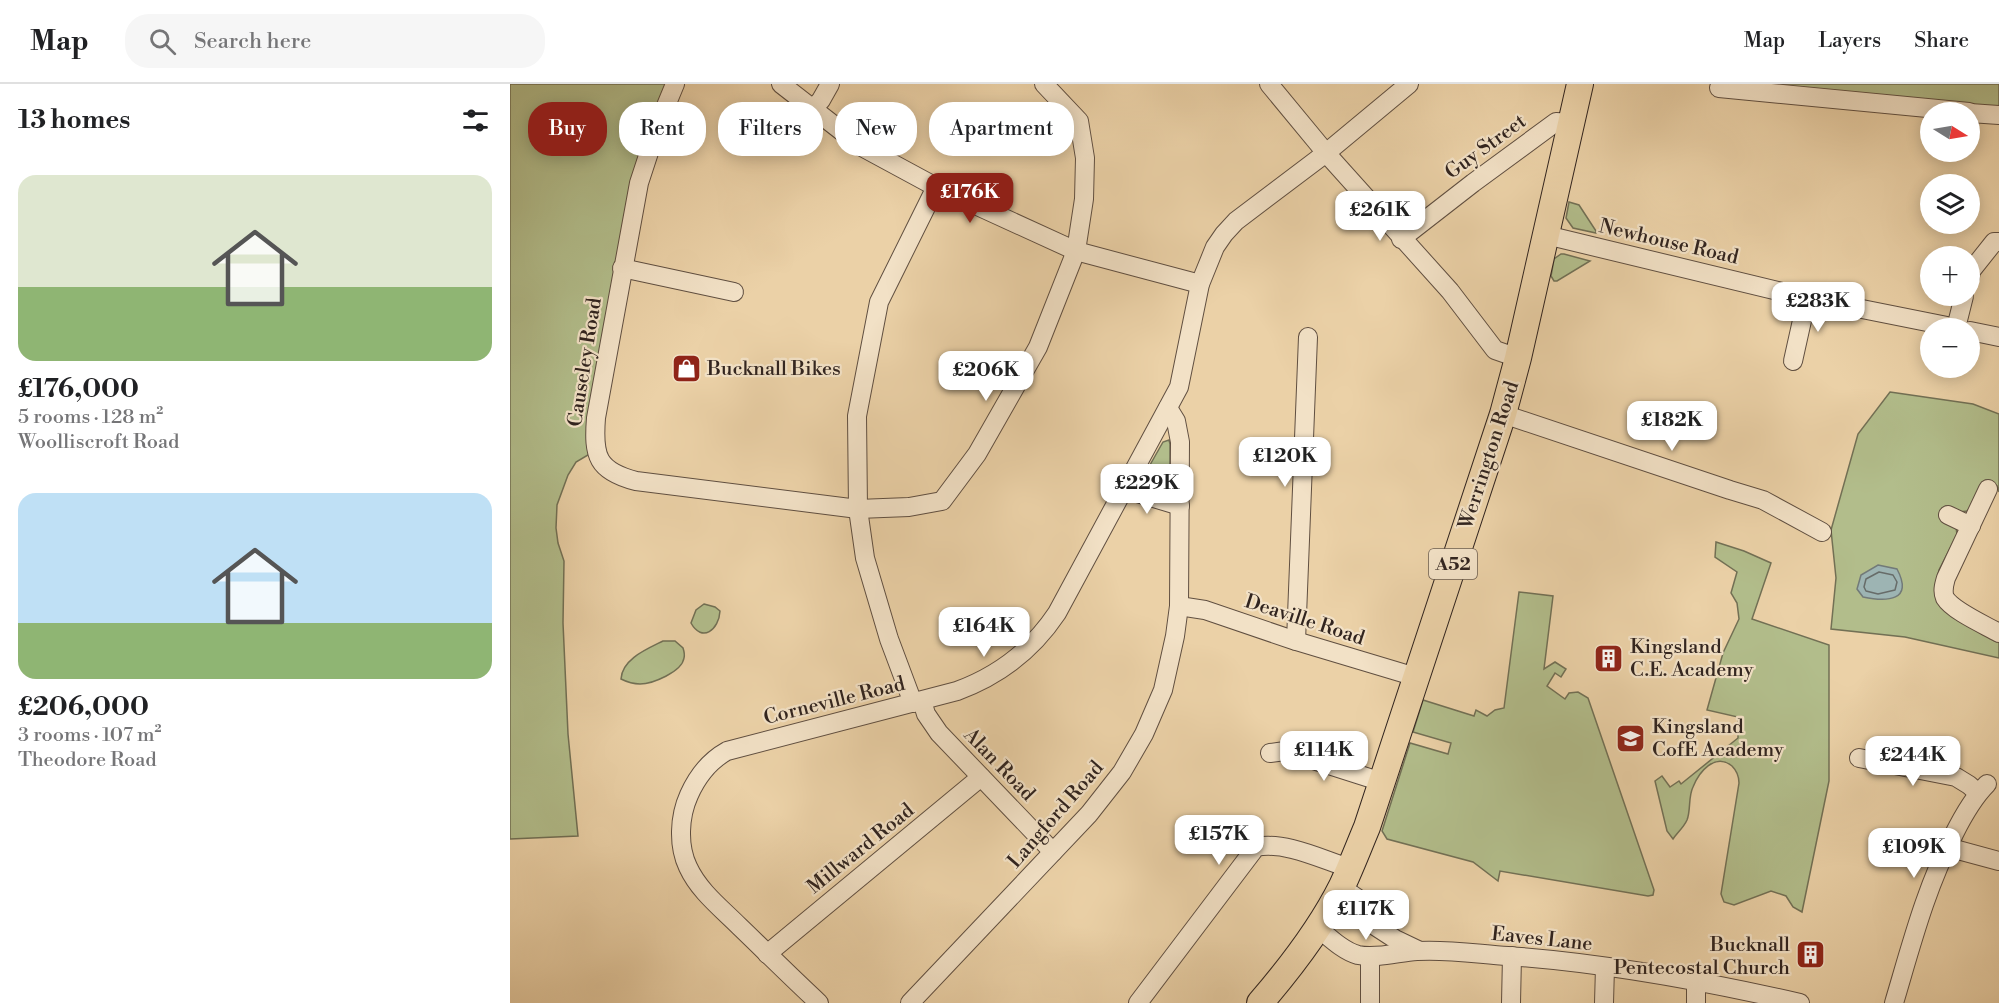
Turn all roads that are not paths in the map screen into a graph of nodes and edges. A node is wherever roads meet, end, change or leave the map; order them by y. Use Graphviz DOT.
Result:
graph roads {
  1 [pos="675,84"];
  2 [pos="781,84"];
  3 [pos="830,84"];
  4 [pos="1044,84"];
  5 [pos="1269,84"];
  6 [pos="1409,84"];
  7 [pos="1580,84"];
  8 [pos="1719,88"];
  9 [pos="804,102"];
  10 [pos="819,102"];
  11 [pos="1920,107"];
  12 [pos="1980,113"];
  13 [pos="1999,115"];
  14 [pos="823,117"];
  15 [pos="1571,123"];
  16 [pos="1326,153"];
  17 [pos="936,187"];
  18 [pos="1546,235"];
  19 [pos="1401,239"];
  20 [pos="1999,242"];
  21 [pos="1076,251"];
  22 [pos="1980,260"];
  23 [pos="622,268"];
  24 [pos="1200,284"];
  25 [pos="734,292"];
  26 [pos="1807,298"];
  27 [pos="1920,321"];
  28 [pos="1980,333"];
  29 [pos="1308,337"];
  30 [pos="1999,337"];
  31 [pos="1518,358"];
  32 [pos="1793,361"];
  33 [pos="1168,408"];
  34 [pos="1503,414"];
  35 [pos="1124,489"];
  36 [pos="1988,489"];
  37 [pos="1180,506"];
  38 [pos="858,509"];
  39 [pos="1948,515"];
  40 [pos="1971,526"];
  41 [pos="1822,532"];
  42 [pos="1179,606"];
  43 [pos="1999,633"];
  44 [pos="1296,641"];
  45 [pos="1416,677"];
  46 [pos="917,702"];
  47 [pos="1270,753"];
  48 [pos="1859,758"];
  49 [pos="981,777"];
  50 [pos="1382,782"];
  51 [pos="1947,847"];
  52 [pos="1053,852"];
  53 [pos="1999,861"];
  54 [pos="1345,878"];
  55 [pos="1317,927"];
  56 [pos="1419,951"];
  57 [pos="768,954"];
  58 [pos="1370,956"];
  59 [pos="1512,956"];
  60 [pos="1605,966"];
  61 [pos="1696,981"];
  62 [pos="819,1003"];
  63 [pos="910,1003"];
  64 [pos="1138,1003"];
  65 [pos="1260,1003"];
  66 [pos="1370,1003"];
  67 [pos="1511,1003"];
  68 [pos="1604,1003"];
  69 [pos="1696,1003"];
  70 [pos="1800,1003"];
  71 [pos="1894,1003"];
  1 -- 23 [label="street, Causeley Road"];
  2 -- 9 [label="street"];
  3 -- 10 [label="street"];
  4 -- 21 [label="street, Causeley Road"];
  5 -- 16 [label="street"];
  6 -- 16 [label="street, Corneville Road"];
  7 -- 15 [label="highway, Werrington Road / A52"];
  8 -- 11 [label="street"];
  12 -- 13 [label="street"];
  14 -- 17 [label="street"];
  15 -- 18 [label="highway, Werrington Road / A52"];
  15 -- 19 [label="street, Guy Street"];
  16 -- 19 [label="street"];
  16 -- 24 [label="street, Corneville Road"];
  17 -- 21 [label="street"];
  17 -- 38 [label="street, Alan Road"];
  18 -- 26 [label="street, Newhouse Road"];
  18 -- 31 [label="highway, Werrington Road / A52"];
  19 -- 31 [label="street"];
  20 -- 22 [label="street"];
  21 -- 24 [label="street"];
  21 -- 38 [label="street, Causeley Road"];
  23 -- 25 [label="street"];
  23 -- 38 [label="street, Causeley Road"];
  24 -- 33 [label="street, Corneville Road"];
  26 -- 27 [label="street, Newhouse Road"];
  26 -- 32 [label="street"];
  28 -- 30 [label="street"];
  29 -- 44 [label="street"];
  31 -- 34 [label="highway, Werrington Road / A52"];
  33 -- 35 [label="street, Corneville Road"];
  33 -- 37 [label="street, Langford Road"];
  34 -- 41 [label="street"];
  34 -- 45 [label="highway, Werrington Road / A52"];
  35 -- 37 [label="street"];
  35 -- 46 [label="street, Corneville Road"];
  36 -- 40 [label="street"];
  37 -- 42 [label="street, Langford Road"];
  38 -- 46 [label="street, Alan Road"];
  39 -- 40 [label="street"];
  40 -- 43 [label="street"];
  42 -- 44 [label="street, Deaville Road"];
  42 -- 52 [label="street, Langford Road"];
  44 -- 45 [label="street, Deaville Road"];
  45 -- 50 [label="highway, Werrington Road / A52"];
  46 -- 49 [label="street, Alan Road"];
  46 -- 57 [label="street, Corneville Road"];
  47 -- 50 [label="street"];
  48 -- 51 [label="street"];
  49 -- 52 [label="street, Alan Road"];
  49 -- 57 [label="street, Millward Road"];
  50 -- 54 [label="highway, Werrington Road / A52"];
  51 -- 53 [label="street"];
  51 -- 71 [label="street"];
  52 -- 63 [label="street, Langford Road"];
  54 -- 55 [label="highway, Werrington Road / A52"];
  54 -- 56 [label="street, Eaves Lane"];
  54 -- 64 [label="street"];
  55 -- 58 [label="street, Eaves Lane"];
  55 -- 65 [label="highway, Werrington Road / A52"];
  56 -- 58 [label="street, Eaves Lane"];
  56 -- 59 [label="street, Eaves Lane"];
  57 -- 62 [label="street, Corneville Road"];
  58 -- 66 [label="street"];
  59 -- 60 [label="street, Eaves Lane"];
  59 -- 67 [label="street"];
  60 -- 61 [label="street, Eaves Lane"];
  60 -- 68 [label="street"];
  61 -- 69 [label="street"];
  61 -- 70 [label="street, Eaves Lane"];
}
